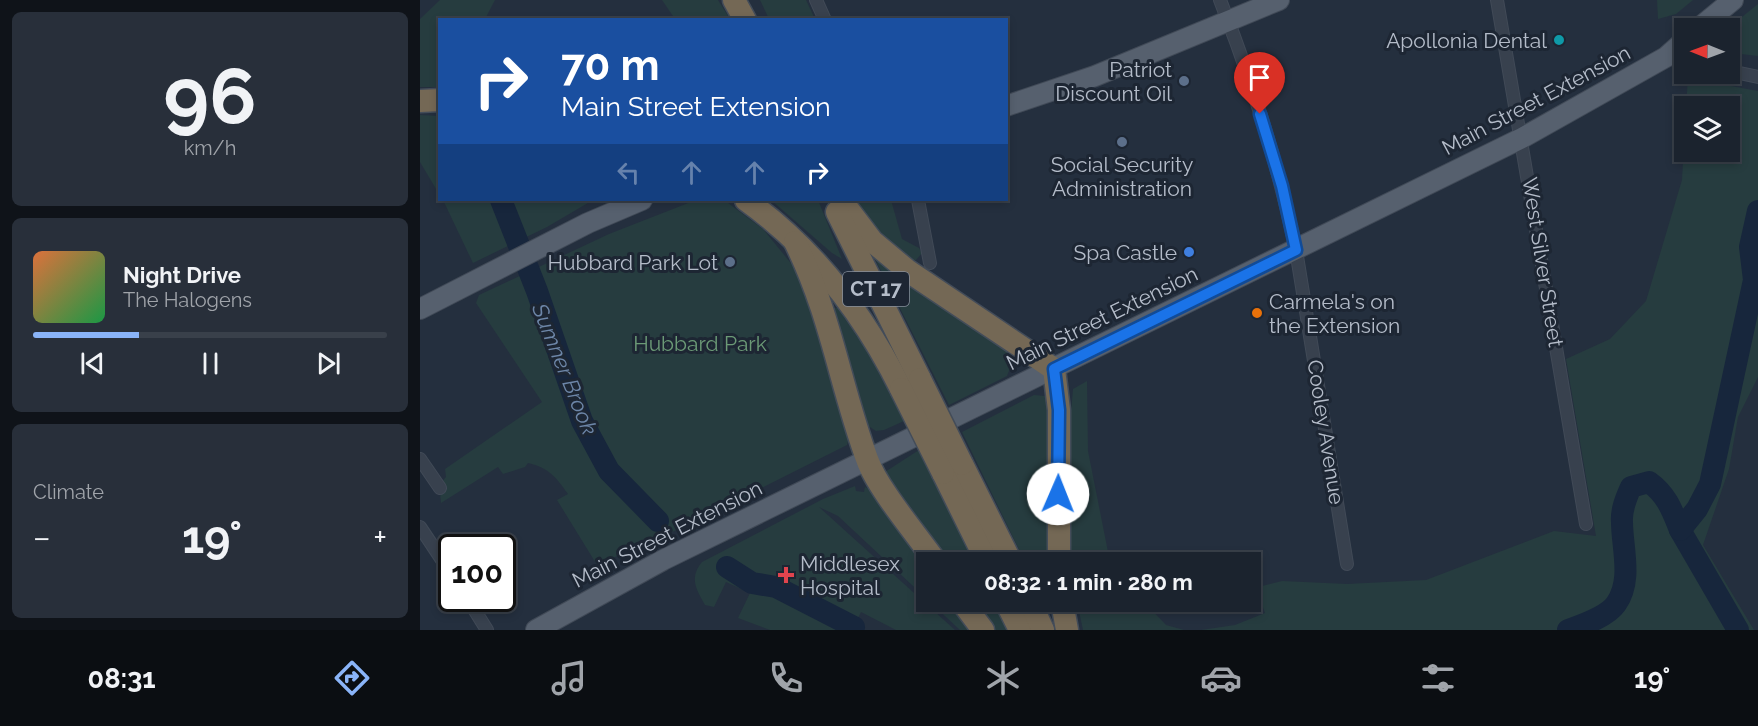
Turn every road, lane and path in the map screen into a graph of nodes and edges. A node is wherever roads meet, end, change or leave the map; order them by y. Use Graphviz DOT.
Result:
graph roads {
  1 [pos="734,0"];
  2 [pos="743,0"];
  3 [pos="816,0"];
  4 [pos="1220,0"];
  5 [pos="1279,0"];
  6 [pos="1497,0"];
  7 [pos="1733,0"];
  8 [pos="746,18"];
  9 [pos="747,18"];
  10 [pos="824,18"];
  11 [pos="1711,18"];
  12 [pos="1229,22"];
  13 [pos="1674,60"];
  14 [pos="1740,73"];
  15 [pos="1758,77"];
  16 [pos="438,100"];
  17 [pos="420,101"];
  18 [pos="1008,105"];
  19 [pos="1522,138"];
  20 [pos="640,201"];
  21 [pos="830,201"];
  22 [pos="842,201"];
  23 [pos="918,201"];
  24 [pos="753,205"];
  25 [pos="795,242"];
  26 [pos="1296,250"];
  27 [pos="930,263"];
  28 [pos="420,309"];
  29 [pos="1054,369"];
  30 [pos="911,384"];
  31 [pos="420,459"];
  32 [pos="868,461"];
  33 [pos="953,469"];
  34 [pos="440,488"];
  35 [pos="1586,524"];
  36 [pos="420,526"];
  37 [pos="929,552"];
  38 [pos="983,552"];
  39 [pos="1005,552"];
  40 [pos="1059,552"];
  41 [pos="438,554"];
  42 [pos="1347,564"];
  43 [pos="475,612"];
  44 [pos="970,612"];
  45 [pos="1011,612"];
  46 [pos="1035,612"];
  47 [pos="1064,612"];
  48 [pos="487,630"];
  49 [pos="536,630"];
  50 [pos="983,630"];
  51 [pos="1020,630"];
  52 [pos="1043,630"];
  53 [pos="1067,630"];
  1 -- 8 [label="highway"];
  2 -- 9 [label="highway"];
  3 -- 10 [label="street"];
  4 -- 12 [label="street, Cooley Avenue"];
  5 -- 12 [label="main road"];
  6 -- 19 [label="street, West Silver Street"];
  7 -- 11 [label="main road"];
  12 -- 18 [label="main road"];
  12 -- 26 [label="street, Cooley Avenue"];
  13 -- 19 [label="main road, Main Street Extension"];
  14 -- 15 [label="street"];
  16 -- 17 [label="highway"];
  19 -- 26 [label="main road, Main Street Extension"];
  19 -- 35 [label="street, West Silver Street"];
  20 -- 28 [label="main road"];
  21 -- 30 [label="highway, CT 17"];
  22 -- 29 [label="highway"];
  23 -- 27 [label="street"];
  24 -- 25 [label="highway, CT 17"];
  25 -- 30 [label="highway, CT 17"];
  25 -- 32 [label="highway"];
  26 -- 29 [label="main road, Main Street Extension"];
  26 -- 42 [label="street, Cooley Avenue"];
  29 -- 32 [label="main road, Main Street Extension"];
  29 -- 40 [label="highway"];
  30 -- 33 [label="highway, CT 17, bridge"];
  31 -- 34 [label="street"];
  32 -- 37 [label="highway"];
  32 -- 49 [label="main road, Main Street Extension"];
  33 -- 38 [label="highway, CT 17"];
  33 -- 39 [label="highway, CT 17"];
  36 -- 41 [label="street"];
  43 -- 48 [label="street"];
  44 -- 50 [label="highway"];
  45 -- 51 [label="highway"];
  46 -- 52 [label="highway"];
  47 -- 53 [label="highway"];
}
